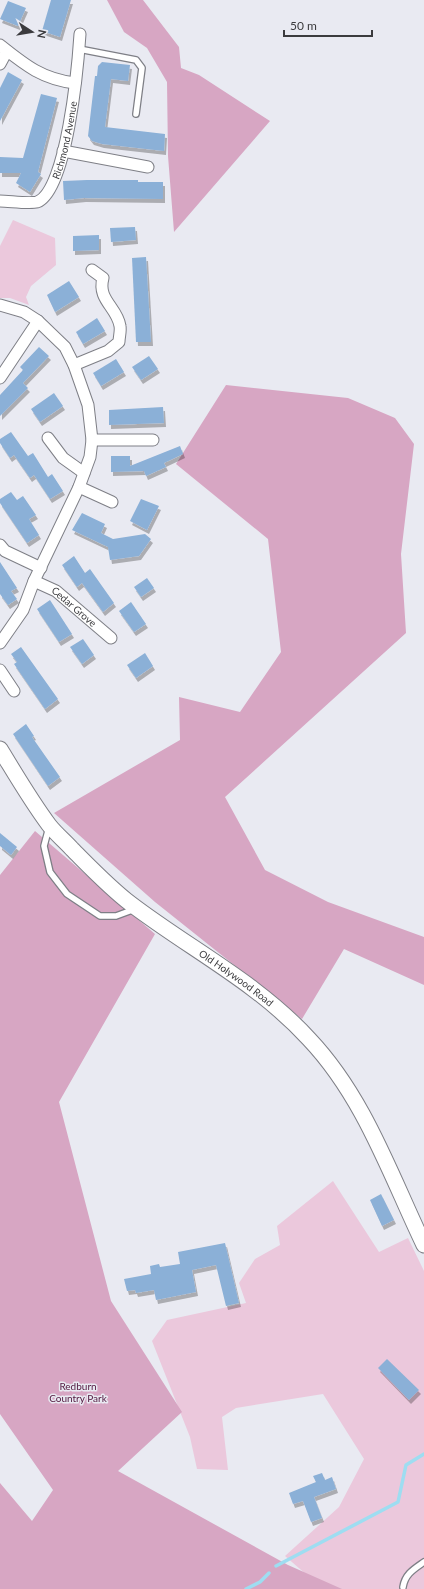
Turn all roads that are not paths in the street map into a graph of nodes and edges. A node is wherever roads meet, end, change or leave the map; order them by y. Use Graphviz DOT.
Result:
graph roads {
  1 [pos="80,34"];
  2 [pos="4,48"];
  3 [pos="79,49"];
  4 [pos="0,64"];
  5 [pos="75,83"];
  6 [pos="136,114"];
  7 [pos="63,151"];
  8 [pos="148,167"];
  9 [pos="0,201"];
  10 [pos="92,270"];
  11 [pos="0,305"];
  12 [pos="38,321"];
  13 [pos="74,365"];
  14 [pos="0,378"];
  15 [pos="48,438"];
  16 [pos="92,440"];
  17 [pos="153,440"];
  18 [pos="84,472"];
  19 [pos="79,487"];
  20 [pos="112,502"];
  21 [pos="0,545"];
  22 [pos="41,568"];
  23 [pos="34,581"];
  24 [pos="111,638"];
  25 [pos="0,643"];
  26 [pos="0,670"];
  27 [pos="14,691"];
  28 [pos="0,749"];
  29 [pos="50,826"];
  30 [pos="137,908"];
  31 [pos="424,1245"];
  32 [pos="424,1562"];
  33 [pos="403,1587"];
  1 -- 3 [label="street, Richmond Avenue"];
  2 -- 4 [label="street"];
  2 -- 5 [label="street"];
  3 -- 5 [label="street, Richmond Avenue"];
  3 -- 6 [label="lane"];
  5 -- 7 [label="street, Richmond Avenue"];
  7 -- 8 [label="street"];
  7 -- 9 [label="street, Richmond Avenue"];
  10 -- 13 [label="street"];
  11 -- 12 [label="street"];
  12 -- 13 [label="street"];
  12 -- 14 [label="street"];
  13 -- 16 [label="street"];
  15 -- 18 [label="street"];
  16 -- 17 [label="street"];
  16 -- 18 [label="street"];
  18 -- 19 [label="street"];
  19 -- 20 [label="street"];
  19 -- 22 [label="street"];
  21 -- 22 [label="street"];
  22 -- 23 [label="street"];
  23 -- 24 [label="street, Cedar Grove"];
  23 -- 25 [label="street"];
  26 -- 27 [label="street"];
  28 -- 29 [label="street, Old Holywood Road"];
  29 -- 30 [label="street, Old Holywood Road"];
  29 -- 30 [label="lane"];
  30 -- 31 [label="street, Old Holywood Road"];
  32 -- 33 [label="lane"];
}
